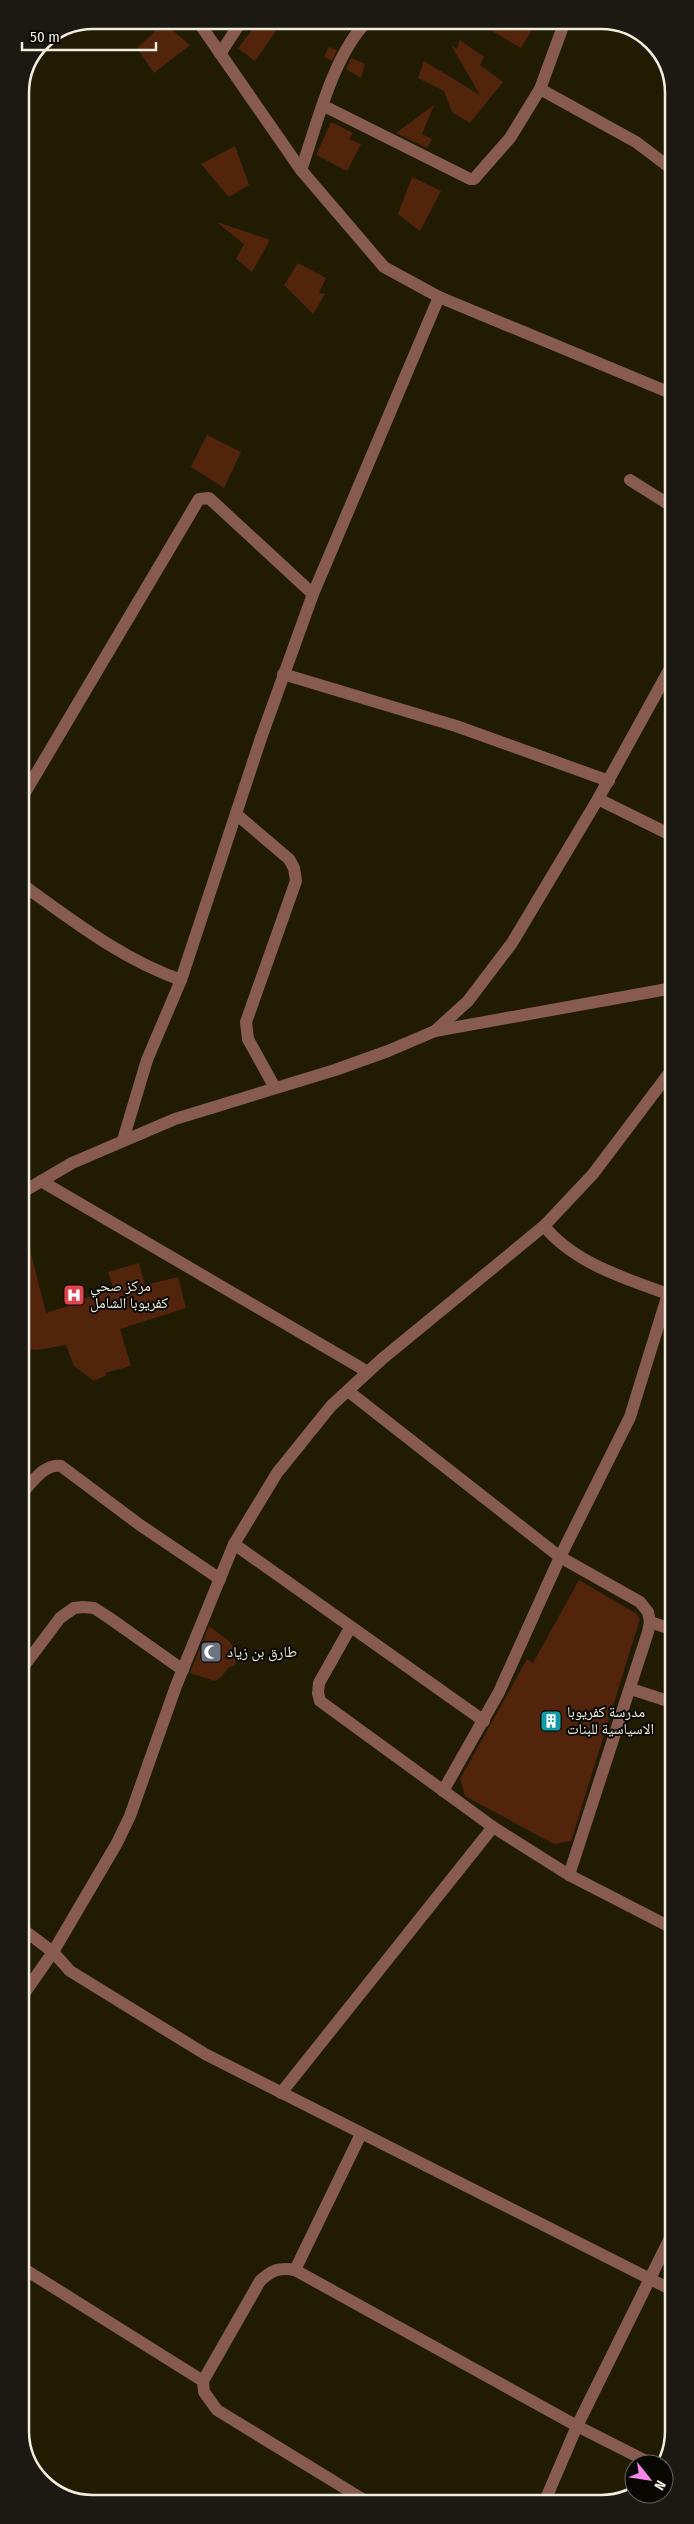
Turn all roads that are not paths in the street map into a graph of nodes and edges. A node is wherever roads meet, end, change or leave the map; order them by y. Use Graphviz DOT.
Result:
graph roads {
  1 [pos="203,29"];
  2 [pos="236,29"];
  3 [pos="360,29"];
  4 [pos="562,29"];
  5 [pos="220,54"];
  6 [pos="540,89"];
  7 [pos="324,106"];
  8 [pos="665,164"];
  9 [pos="301,170"];
  10 [pos="439,296"];
  11 [pos="665,391"];
  12 [pos="630,480"];
  13 [pos="665,502"];
  14 [pos="313,594"];
  15 [pos="283,674"];
  16 [pos="665,678"];
  17 [pos="609,781"];
  18 [pos="29,786"];
  19 [pos="598,799"];
  20 [pos="236,814"];
  21 [pos="665,832"];
  22 [pos="29,889"];
  23 [pos="181,980"];
  24 [pos="665,989"];
  25 [pos="435,1031"];
  26 [pos="665,1079"];
  27 [pos="275,1088"];
  28 [pos="123,1140"];
  29 [pos="42,1181"];
  30 [pos="29,1188"];
  31 [pos="544,1226"];
  32 [pos="665,1293"];
  33 [pos="665,1313"];
  34 [pos="368,1372"];
  35 [pos="348,1391"];
  36 [pos="29,1486"];
  37 [pos="234,1544"];
  38 [pos="560,1557"];
  39 [pos="220,1579"];
  40 [pos="650,1622"];
  41 [pos="665,1627"];
  42 [pos="350,1628"];
  43 [pos="29,1659"];
  44 [pos="182,1670"];
  45 [pos="631,1689"];
  46 [pos="665,1700"];
  47 [pos="484,1720"];
  48 [pos="443,1791"];
  49 [pos="494,1827"];
  50 [pos="569,1875"];
  51 [pos="665,1924"];
  52 [pos="29,1934"];
  53 [pos="53,1952"];
  54 [pos="29,1986"];
  55 [pos="281,2093"];
  56 [pos="361,2134"];
  57 [pos="665,2248"];
  58 [pos="295,2270"];
  59 [pos="29,2272"];
  60 [pos="650,2279"];
  61 [pos="665,2286"];
  62 [pos="203,2381"];
  63 [pos="577,2426"];
  64 [pos="632,2454"];
  65 [pos="356,2495"];
  66 [pos="547,2495"];
  1 -- 5 [label="street"];
  2 -- 5 [label="street"];
  3 -- 7 [label="street"];
  4 -- 6 [label="street"];
  5 -- 9 [label="street"];
  6 -- 7 [label="street"];
  6 -- 8 [label="street"];
  7 -- 9 [label="street"];
  9 -- 10 [label="street"];
  10 -- 11 [label="street"];
  10 -- 14 [label="street"];
  12 -- 13 [label="street"];
  14 -- 15 [label="street"];
  14 -- 18 [label="street"];
  15 -- 17 [label="street"];
  15 -- 20 [label="street"];
  16 -- 17 [label="street"];
  17 -- 19 [label="street"];
  19 -- 21 [label="street"];
  19 -- 25 [label="street"];
  20 -- 23 [label="street"];
  20 -- 27 [label="street"];
  22 -- 23 [label="street"];
  23 -- 28 [label="street"];
  24 -- 25 [label="street"];
  25 -- 27 [label="street"];
  26 -- 31 [label="street"];
  27 -- 28 [label="street"];
  28 -- 29 [label="street"];
  29 -- 30 [label="street"];
  29 -- 34 [label="street"];
  31 -- 32 [label="street"];
  31 -- 34 [label="street"];
  33 -- 38 [label="street"];
  34 -- 35 [label="street"];
  35 -- 37 [label="street"];
  35 -- 38 [label="street"];
  36 -- 39 [label="street"];
  37 -- 39 [label="street"];
  37 -- 42 [label="street"];
  38 -- 40 [label="street"];
  38 -- 47 [label="street"];
  39 -- 44 [label="street"];
  40 -- 41 [label="street"];
  40 -- 45 [label="street"];
  42 -- 47 [label="street"];
  42 -- 48 [label="street"];
  43 -- 44 [label="street"];
  44 -- 53 [label="street"];
  45 -- 46 [label="street"];
  45 -- 50 [label="street"];
  47 -- 48 [label="street"];
  48 -- 49 [label="street"];
  49 -- 50 [label="street"];
  49 -- 55 [label="street"];
  50 -- 51 [label="street"];
  52 -- 53 [label="street"];
  53 -- 54 [label="street"];
  53 -- 55 [label="street"];
  55 -- 56 [label="street"];
  56 -- 58 [label="street"];
  56 -- 60 [label="street"];
  57 -- 60 [label="street"];
  58 -- 62 [label="street"];
  58 -- 63 [label="street"];
  59 -- 62 [label="street"];
  60 -- 61 [label="street"];
  60 -- 63 [label="street"];
  62 -- 65 [label="street"];
  63 -- 64 [label="street"];
  63 -- 66 [label="street"];
}
